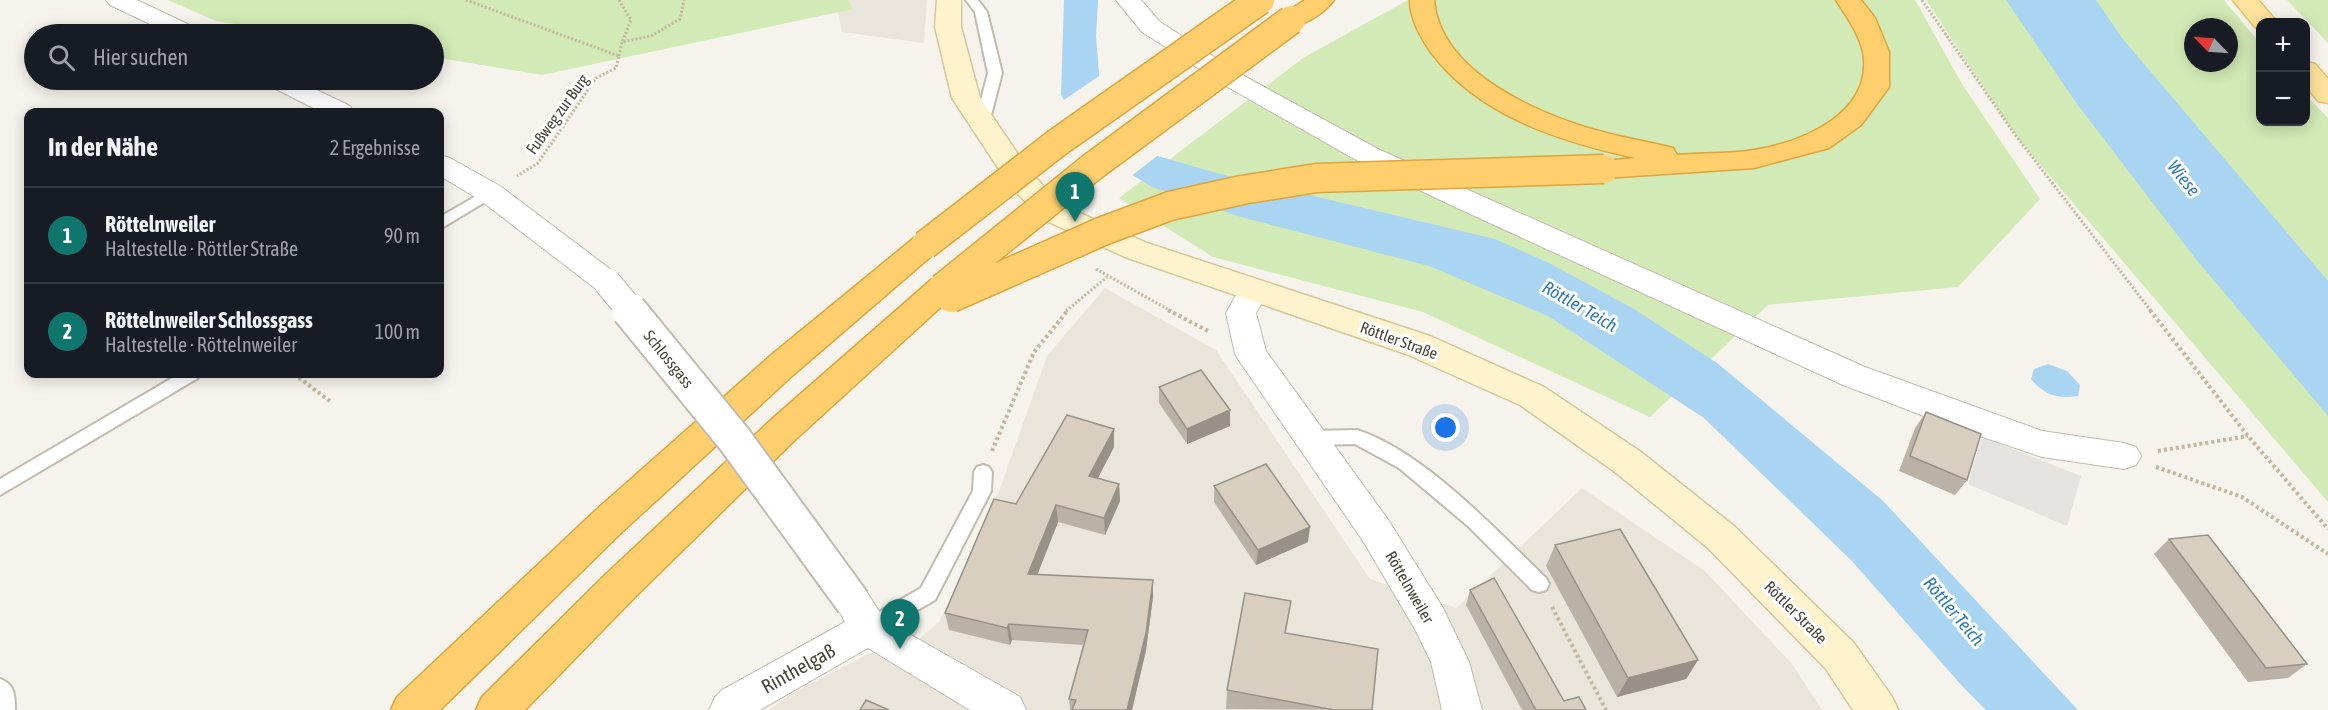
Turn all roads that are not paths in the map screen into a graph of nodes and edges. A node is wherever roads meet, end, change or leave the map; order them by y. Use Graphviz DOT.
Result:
graph roads {
  1 [pos="118,0"];
  2 [pos="949,0"];
  3 [pos="972,0"];
  4 [pos="1128,0"];
  5 [pos="1260,0"];
  6 [pos="1322,0"];
  7 [pos="1422,0"];
  8 [pos="1848,0"];
  9 [pos="2245,0"];
  10 [pos="2261,18"];
  11 [pos="168,24"];
  12 [pos="2308,72"];
  13 [pos="297,90"];
  14 [pos="2328,95"];
  15 [pos="333,108"];
  16 [pos="982,123"];
  17 [pos="1706,161"];
  18 [pos="444,166"];
  19 [pos="490,193"];
  20 [pos="444,222"];
  21 [pos="1254,291"];
  22 [pos="946,293"];
  23 [pos="185,378"];
  24 [pos="1310,438"];
  25 [pos="2124,456"];
  26 [pos="984,472"];
  27 [pos="0,488"];
  28 [pos="1539,584"];
  29 [pos="861,615"];
  30 [pos="0,688"];
  31 [pos="5,710"];
  32 [pos="412,710"];
  33 [pos="497,710"];
  34 [pos="729,710"];
  35 [pos="1006,710"];
  36 [pos="1462,710"];
  37 [pos="1877,710"];
  1 -- 11 [label="street"];
  2 -- 16 [label="street, Röttler Straße"];
  3 -- 16 [label="lane"];
  4 -- 25 [label="street"];
  5 -- 32 [label="highway, bridge"];
  6 -- 22 [label="highway, bridge"];
  7 -- 17 [label="highway"];
  8 -- 17 [label="highway"];
  9 -- 10 [label="main road"];
  12 -- 14 [label="main road"];
  13 -- 15 [label="street"];
  16 -- 21 [label="street, Röttler Straße"];
  17 -- 22 [label="highway, bridge"];
  18 -- 19 [label="street, Schlossgass"];
  19 -- 20 [label="lane"];
  19 -- 29 [label="street, Schlossgass, bridge"];
  21 -- 24 [label="street, Röttelnweiler"];
  21 -- 37 [label="street, Röttler Straße"];
  22 -- 33 [label="highway"];
  23 -- 27 [label="lane"];
  24 -- 28 [label="lane"];
  24 -- 36 [label="street, Röttelnweiler"];
  26 -- 29 [label="lane"];
  29 -- 34 [label="street, Rinthelgaß"];
  29 -- 35 [label="street"];
  30 -- 31 [label="lane"];
}
